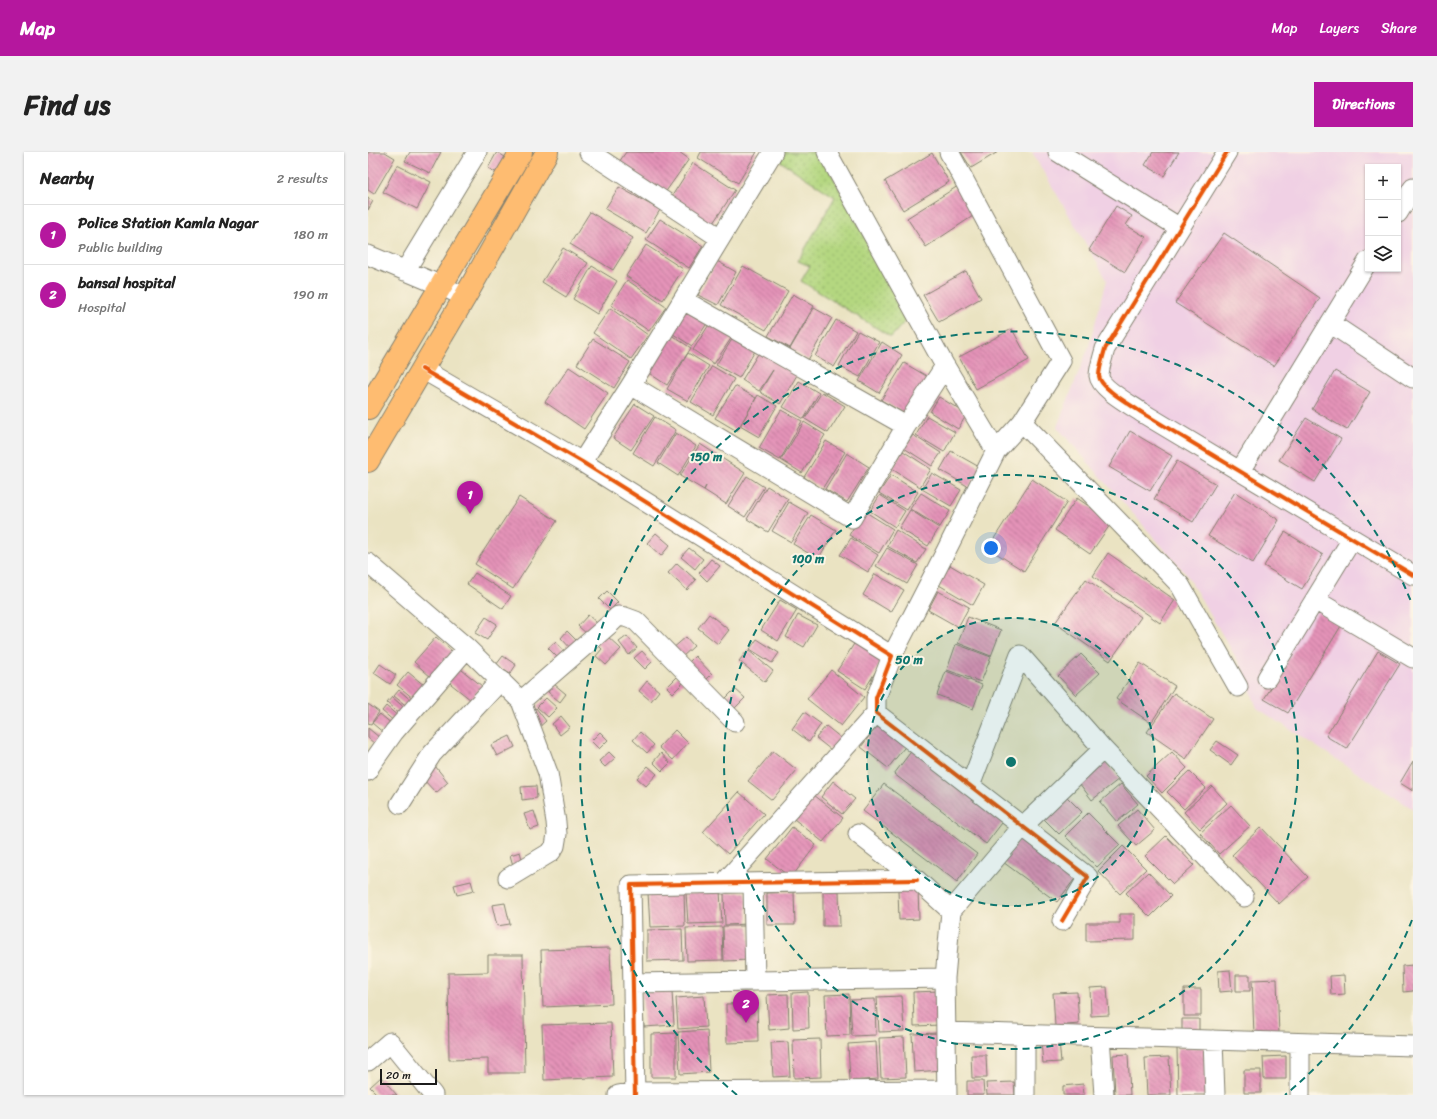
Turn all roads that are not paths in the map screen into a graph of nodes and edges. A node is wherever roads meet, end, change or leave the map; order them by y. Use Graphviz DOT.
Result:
graph roads {
  1 [pos="477,152"];
  2 [pos="521,152"];
  3 [pos="547,152"];
  4 [pos="590,152"];
  5 [pos="773,152"];
  6 [pos="827,152"];
  7 [pos="949,152"];
  8 [pos="1058,152"];
  9 [pos="1227,152"];
  10 [pos="1413,188"];
  11 [pos="1401,207"];
  12 [pos="1180,228"];
  13 [pos="720,238"];
  14 [pos="368,255"];
  15 [pos="1365,266"];
  16 [pos="405,271"];
  17 [pos="442,286"];
  18 [pos="465,297"];
  19 [pos="683,300"];
  20 [pos="1330,323"];
  21 [pos="945,366"];
  22 [pos="422,369"];
  23 [pos="1413,378"];
  24 [pos="631,385"];
  25 [pos="368,408"];
  26 [pos="1022,422"];
  27 [pos="906,426"];
  28 [pos="996,451"];
  29 [pos="368,461"];
  30 [pos="582,462"];
  31 [pos="1240,471"];
  32 [pos="1352,539"];
  33 [pos="368,563"];
  34 [pos="1413,575"];
  35 [pos="1315,600"];
  36 [pos="467,648"];
  37 [pos="892,656"];
  38 [pos="1413,658"];
  39 [pos="1267,678"];
  40 [pos="501,680"];
  41 [pos="1238,687"];
  42 [pos="521,701"];
  43 [pos="876,713"];
  44 [pos="736,722"];
  45 [pos="1103,749"];
  46 [pos="368,771"];
  47 [pos="970,786"];
  48 [pos="400,804"];
  49 [pos="1023,826"];
  50 [pos="858,834"];
  51 [pos="508,878"];
  52 [pos="917,880"];
  53 [pos="753,883"];
  54 [pos="723,884"];
  55 [pos="1244,897"];
  56 [pos="951,911"];
  57 [pos="1062,921"];
  58 [pos="945,978"];
  59 [pos="755,981"];
  60 [pos="633,983"];
  61 [pos="946,1032"];
  62 [pos="1025,1035"];
  63 [pos="1100,1037"];
  64 [pos="1213,1040"];
  65 [pos="1300,1042"];
  66 [pos="1413,1046"];
  67 [pos="368,1061"];
  68 [pos="740,1093"];
  69 [pos="947,1093"];
  70 [pos="629,1094"];
  71 [pos="433,1095"];
  72 [pos="1025,1095"];
  73 [pos="1104,1095"];
  74 [pos="1215,1095"];
  75 [pos="1300,1095"];
  1 -- 16 [label="street"];
  2 -- 17 [label="main road"];
  3 -- 18 [label="main road"];
  4 -- 13 [label="street"];
  5 -- 13 [label="street"];
  6 -- 21 [label="street"];
  7 -- 26 [label="street"];
  8 -- 12 [label="street"];
  9 -- 12 [label="street"];
  10 -- 11 [label="street"];
  12 -- 31 [label="street"];
  13 -- 19 [label="street"];
  14 -- 16 [label="street"];
  15 -- 20 [label="street"];
  16 -- 17 [label="street"];
  17 -- 18 [label="street"];
  17 -- 25 [label="main road"];
  18 -- 22 [label="main road"];
  19 -- 24 [label="street"];
  19 -- 27 [label="street"];
  20 -- 23 [label="street"];
  20 -- 31 [label="street"];
  21 -- 27 [label="street"];
  21 -- 28 [label="street"];
  22 -- 29 [label="main road"];
  22 -- 30 [label="street"];
  24 -- 27 [label="street"];
  24 -- 30 [label="street"];
  26 -- 28 [label="street"];
  26 -- 41 [label="street"];
  28 -- 37 [label="street"];
  30 -- 37 [label="street"];
  31 -- 32 [label="street"];
  32 -- 34 [label="street"];
  32 -- 35 [label="street"];
  33 -- 36 [label="street"];
  35 -- 38 [label="street"];
  35 -- 39 [label="street"];
  36 -- 40 [label="street"];
  36 -- 46 [label="street"];
  37 -- 43 [label="street"];
  40 -- 42 [label="street"];
  40 -- 48 [label="street"];
  42 -- 44 [label="street"];
  42 -- 51 [label="street"];
  43 -- 47 [label="street"];
  43 -- 54 [label="street"];
  45 -- 47 [label="street"];
  45 -- 49 [label="street"];
  45 -- 55 [label="street"];
  47 -- 49 [label="street"];
  49 -- 56 [label="street"];
  49 -- 57 [label="street"];
  50 -- 52 [label="street"];
  52 -- 53 [label="street"];
  52 -- 56 [label="street"];
  53 -- 54 [label="street"];
  53 -- 59 [label="street"];
  54 -- 60 [label="street"];
  56 -- 58 [label="street"];
  58 -- 59 [label="street"];
  58 -- 61 [label="street"];
  59 -- 60 [label="street"];
  60 -- 70 [label="street"];
  61 -- 62 [label="street"];
  61 -- 69 [label="street"];
  62 -- 63 [label="street"];
  62 -- 72 [label="street"];
  63 -- 64 [label="street"];
  63 -- 73 [label="street"];
  64 -- 65 [label="street"];
  64 -- 74 [label="street"];
  65 -- 66 [label="street"];
  65 -- 75 [label="street"];
  67 -- 71 [label="street"];
  68 -- 69 [label="street"];
  68 -- 70 [label="street"];
}
